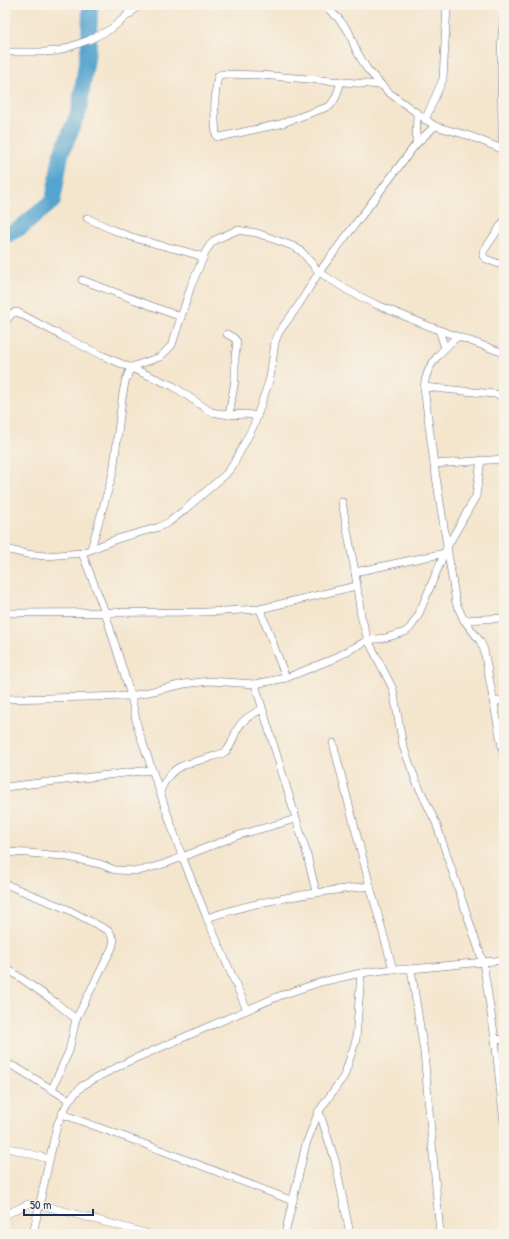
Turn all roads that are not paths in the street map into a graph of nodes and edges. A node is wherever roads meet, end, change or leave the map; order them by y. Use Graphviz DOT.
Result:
graph roads {
  1 [pos="126,5"];
  2 [pos="140,5"];
  3 [pos="324,5"];
  4 [pos="447,5"];
  5 [pos="129,15"];
  6 [pos="504,16"];
  7 [pos="5,52"];
  8 [pos="341,82"];
  9 [pos="380,85"];
  10 [pos="417,114"];
  11 [pos="425,120"];
  12 [pos="435,126"];
  13 [pos="416,144"];
  14 [pos="503,149"];
  15 [pos="87,218"];
  16 [pos="504,221"];
  17 [pos="203,257"];
  18 [pos="504,266"];
  19 [pos="319,272"];
  20 [pos="82,280"];
  21 [pos="181,317"];
  22 [pos="5,323"];
  23 [pos="439,330"];
  24 [pos="226,334"];
  25 [pos="457,337"];
  26 [pos="445,348"];
  27 [pos="504,353"];
  28 [pos="131,367"];
  29 [pos="424,387"];
  30 [pos="504,395"];
  31 [pos="229,415"];
  32 [pos="257,416"];
  33 [pos="504,459"];
  34 [pos="481,460"];
  35 [pos="434,464"];
  36 [pos="342,502"];
  37 [pos="5,549"];
  38 [pos="91,549"];
  39 [pos="446,550"];
  40 [pos="82,553"];
  41 [pos="355,572"];
  42 [pos="356,586"];
  43 [pos="260,609"];
  44 [pos="105,612"];
  45 [pos="5,613"];
  46 [pos="504,618"];
  47 [pos="464,620"];
  48 [pos="368,640"];
  49 [pos="286,678"];
  50 [pos="255,684"];
  51 [pos="131,696"];
  52 [pos="5,699"];
  53 [pos="504,700"];
  54 [pos="493,702"];
  55 [pos="262,709"];
  56 [pos="333,743"];
  57 [pos="504,758"];
  58 [pos="151,770"];
  59 [pos="5,787"];
  60 [pos="160,791"];
  61 [pos="296,819"];
  62 [pos="5,852"];
  63 [pos="182,856"];
  64 [pos="5,884"];
  65 [pos="370,886"];
  66 [pos="316,892"];
  67 [pos="207,918"];
  68 [pos="504,960"];
  69 [pos="483,962"];
  70 [pos="5,967"];
  71 [pos="393,968"];
  72 [pos="411,969"];
  73 [pos="361,973"];
  74 [pos="247,1010"];
  75 [pos="76,1019"];
  76 [pos="495,1039"];
  77 [pos="504,1040"];
  78 [pos="5,1063"];
  79 [pos="52,1089"];
  80 [pos="69,1100"];
  81 [pos="319,1111"];
  82 [pos="62,1114"];
  83 [pos="504,1123"];
  84 [pos="5,1148"];
  85 [pos="49,1159"];
  86 [pos="293,1201"];
  87 [pos="38,1204"];
  88 [pos="5,1215"];
  89 [pos="33,1234"];
  90 [pos="149,1234"];
  91 [pos="285,1234"];
  92 [pos="350,1234"];
  93 [pos="440,1234"];
  1 -- 5 [label="street"];
  2 -- 5 [label="street"];
  3 -- 9 [label="street"];
  4 -- 11 [label="street"];
  5 -- 7 [label="street"];
  6 -- 14 [label="street"];
  8 -- 8 [label="street"];
  8 -- 9 [label="street"];
  9 -- 10 [label="street"];
  10 -- 11 [label="street"];
  10 -- 13 [label="street"];
  11 -- 12 [label="street"];
  12 -- 13 [label="street"];
  12 -- 14 [label="street"];
  13 -- 19 [label="street"];
  15 -- 17 [label="street"];
  16 -- 18 [label="street"];
  17 -- 19 [label="street"];
  17 -- 21 [label="street"];
  19 -- 23 [label="street"];
  19 -- 32 [label="street"];
  20 -- 21 [label="street"];
  21 -- 28 [label="street"];
  22 -- 28 [label="street"];
  23 -- 25 [label="street"];
  23 -- 26 [label="street"];
  24 -- 31 [label="street"];
  25 -- 26 [label="street"];
  25 -- 27 [label="street"];
  26 -- 29 [label="street"];
  28 -- 31 [label="street"];
  28 -- 38 [label="street"];
  29 -- 30 [label="street"];
  29 -- 35 [label="street"];
  31 -- 32 [label="street"];
  32 -- 38 [label="street"];
  33 -- 34 [label="street"];
  34 -- 35 [label="street"];
  34 -- 39 [label="street"];
  35 -- 39 [label="street"];
  36 -- 41 [label="street"];
  37 -- 40 [label="street"];
  38 -- 40 [label="street"];
  39 -- 41 [label="street"];
  39 -- 47 [label="street"];
  39 -- 48 [label="street"];
  40 -- 44 [label="street"];
  41 -- 42 [label="street"];
  42 -- 43 [label="street"];
  42 -- 48 [label="street"];
  43 -- 44 [label="street"];
  43 -- 49 [label="street"];
  44 -- 45 [label="street"];
  44 -- 51 [label="street"];
  46 -- 47 [label="street"];
  47 -- 54 [label="street"];
  48 -- 49 [label="street"];
  48 -- 69 [label="street"];
  49 -- 50 [label="street"];
  50 -- 51 [label="street"];
  50 -- 55 [label="street"];
  51 -- 52 [label="street"];
  51 -- 58 [label="street"];
  53 -- 54 [label="street"];
  54 -- 57 [label="street"];
  55 -- 60 [label="street"];
  55 -- 61 [label="street"];
  56 -- 65 [label="street"];
  58 -- 59 [label="street"];
  58 -- 60 [label="street"];
  60 -- 63 [label="street"];
  61 -- 63 [label="street"];
  61 -- 66 [label="street"];
  62 -- 63 [label="street"];
  63 -- 67 [label="street"];
  64 -- 75 [label="street"];
  65 -- 66 [label="street"];
  65 -- 71 [label="street"];
  66 -- 67 [label="street"];
  67 -- 74 [label="street"];
  68 -- 69 [label="street"];
  69 -- 72 [label="street"];
  69 -- 76 [label="street"];
  70 -- 75 [label="street"];
  71 -- 72 [label="street"];
  71 -- 73 [label="street"];
  72 -- 93 [label="street"];
  73 -- 74 [label="street"];
  73 -- 81 [label="street"];
  74 -- 80 [label="street"];
  75 -- 79 [label="street"];
  76 -- 77 [label="street"];
  76 -- 83 [label="street"];
  78 -- 79 [label="street"];
  79 -- 80 [label="street"];
  80 -- 82 [label="street"];
  81 -- 86 [label="street"];
  81 -- 92 [label="street"];
  82 -- 85 [label="street"];
  82 -- 86 [label="street"];
  84 -- 85 [label="street"];
  85 -- 87 [label="street"];
  86 -- 91 [label="street"];
  87 -- 88 [label="street"];
  87 -- 89 [label="street"];
  87 -- 90 [label="street"];
}
